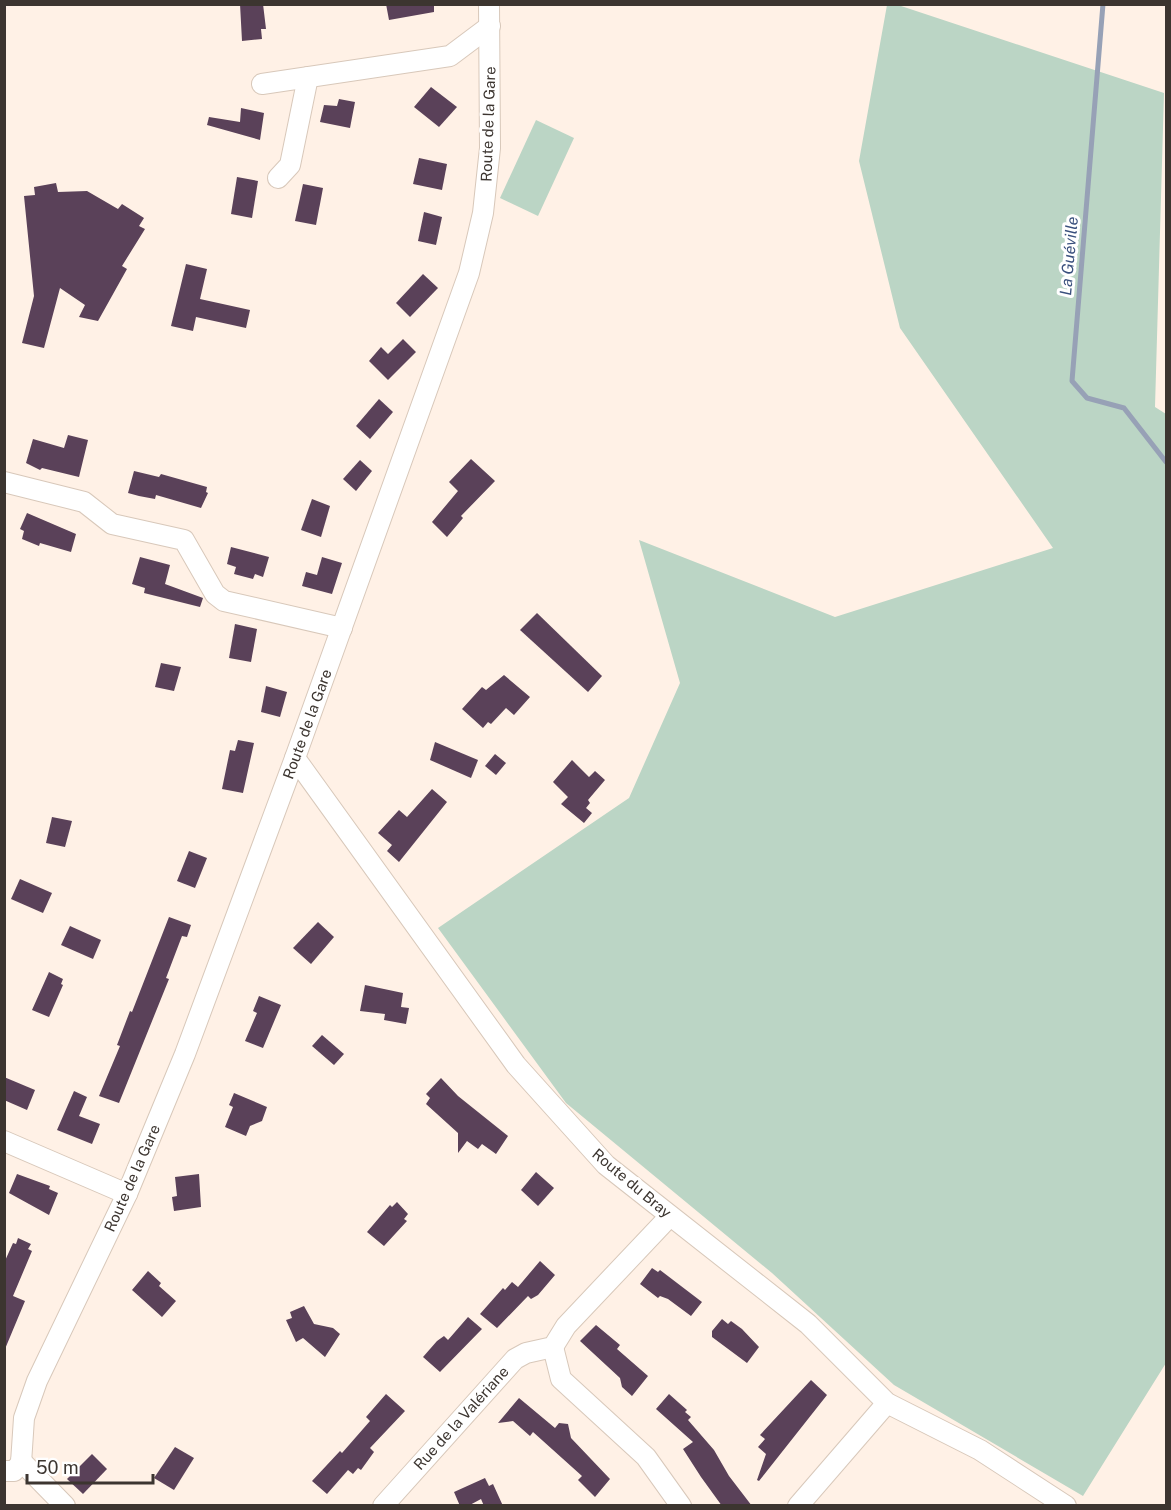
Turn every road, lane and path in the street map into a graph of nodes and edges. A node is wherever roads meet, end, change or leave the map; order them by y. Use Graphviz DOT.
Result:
graph roads {
  1 [pos="489,4"];
  2 [pos="490,26"];
  3 [pos="308,77"];
  4 [pos="262,84"];
  5 [pos="278,178"];
  6 [pos="4,482"];
  7 [pos="342,628"];
  8 [pos="295,758"];
  9 [pos="4,1141"];
  10 [pos="128,1194"];
  11 [pos="670,1216"];
  12 [pos="553,1347"];
  13 [pos="887,1403"];
  14 [pos="11,1462"];
  15 [pos="64,1506"];
  16 [pos="383,1506"];
  17 [pos="681,1506"];
  18 [pos="798,1506"];
  19 [pos="1066,1506"];
  1 -- 2 [label="street, Route de la Gare"];
  2 -- 3 [label="street"];
  2 -- 7 [label="street, Route de la Gare"];
  3 -- 4 [label="street"];
  3 -- 5 [label="street"];
  6 -- 7 [label="street"];
  7 -- 8 [label="street, Route de la Gare"];
  8 -- 10 [label="street, Route de la Gare"];
  8 -- 11 [label="street, Route du Bray"];
  9 -- 10 [label="street"];
  10 -- 14 [label="street, Route de la Gare"];
  11 -- 12 [label="street"];
  11 -- 13 [label="street, Route du Bray"];
  12 -- 16 [label="street, Rue de la Valériane"];
  12 -- 17 [label="street"];
  13 -- 18 [label="street"];
  13 -- 19 [label="street, Route du Bray"];
  14 -- 15 [label="street"];
}
